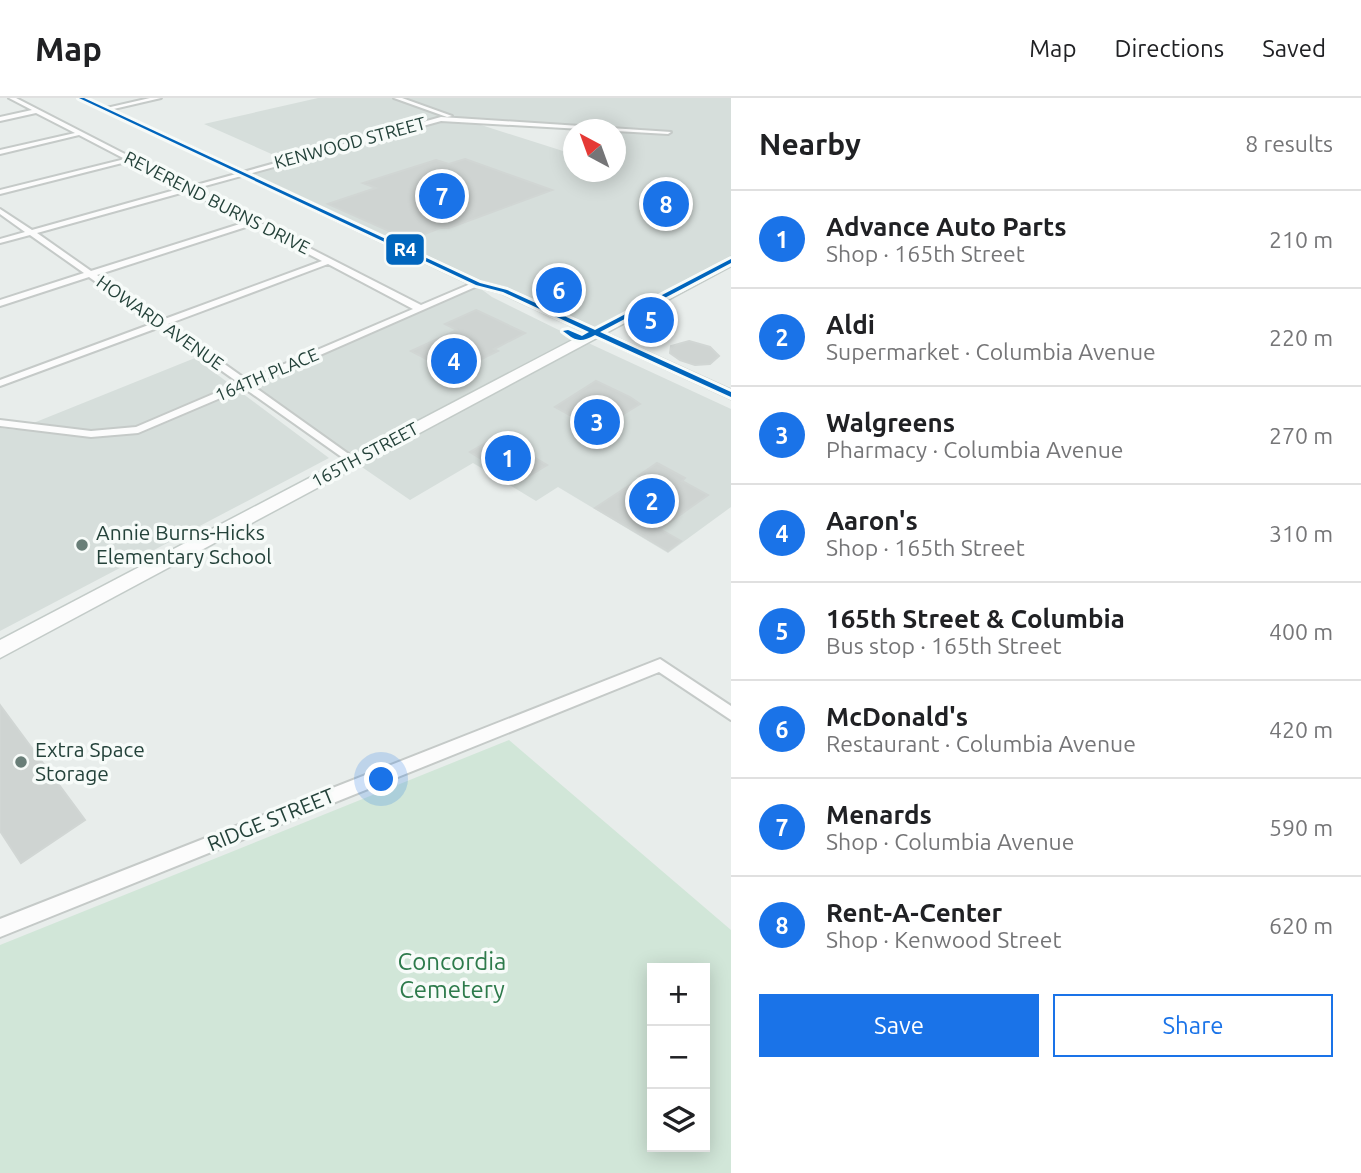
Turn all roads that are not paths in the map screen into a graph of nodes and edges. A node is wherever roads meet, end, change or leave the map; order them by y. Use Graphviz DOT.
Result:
graph roads {
  1 [pos="12,98"];
  2 [pos="81,98"];
  3 [pos="158,98"];
  4 [pos="397,98"];
  5 [pos="105,109"];
  6 [pos="37,111"];
  7 [pos="450,118"];
  8 [pos="0,119"];
  9 [pos="668,132"];
  10 [pos="81,133"];
  11 [pos="0,152"];
  12 [pos="131,159"];
  13 [pos="241,173"];
  14 [pos="187,188"];
  15 [pos="0,192"];
  16 [pos="0,211"];
  17 [pos="252,222"];
  18 [pos="31,233"];
  19 [pos="0,242"];
  20 [pos="329,261"];
  21 [pos="731,261"];
  22 [pos="90,274"];
  23 [pos="478,284"];
  24 [pos="0,303"];
  25 [pos="421,309"];
  26 [pos="161,324"];
  27 [pos="589,336"];
  28 [pos="0,383"];
  29 [pos="246,384"];
  30 [pos="731,395"];
  31 [pos="731,407"];
  32 [pos="0,423"];
  33 [pos="353,461"];
  34 [pos="0,650"];
  35 [pos="731,714"];
  36 [pos="0,928"];
  1 -- 6 [label="street, REVEREND BURNS DRIVE"];
  2 -- 5 [label="street"];
  3 -- 5 [label="street"];
  4 -- 7 [label="street"];
  5 -- 13 [label="street"];
  6 -- 8 [label="street"];
  6 -- 10 [label="street, REVEREND BURNS DRIVE"];
  7 -- 9 [label="street, KENWOOD STREET"];
  7 -- 13 [label="street, KENWOOD STREET"];
  10 -- 11 [label="street"];
  10 -- 12 [label="street, REVEREND BURNS DRIVE"];
  12 -- 14 [label="street, REVEREND BURNS DRIVE"];
  12 -- 15 [label="street"];
  13 -- 14 [label="street, KENWOOD STREET"];
  13 -- 23 [label="street"];
  14 -- 17 [label="street, REVEREND BURNS DRIVE"];
  14 -- 18 [label="street, KENWOOD STREET"];
  16 -- 18 [label="street, HOWARD AVENUE"];
  17 -- 20 [label="street, REVEREND BURNS DRIVE"];
  17 -- 22 [label="street"];
  18 -- 19 [label="street, KENWOOD STREET"];
  18 -- 22 [label="street, HOWARD AVENUE"];
  20 -- 25 [label="street, REVEREND BURNS DRIVE"];
  20 -- 26 [label="street"];
  21 -- 27 [label="main road, 165TH STREET"];
  22 -- 24 [label="street"];
  22 -- 26 [label="street, HOWARD AVENUE"];
  23 -- 25 [label="street, 164TH PLACE"];
  23 -- 27 [label="street"];
  25 -- 29 [label="street, 164TH PLACE"];
  26 -- 28 [label="street"];
  26 -- 29 [label="street, HOWARD AVENUE"];
  27 -- 30 [label="street"];
  27 -- 31 [label="street"];
  27 -- 33 [label="main road, 165TH STREET"];
  29 -- 32 [label="street, 164TH PLACE"];
  29 -- 33 [label="street, HOWARD AVENUE"];
  33 -- 34 [label="main road, 165TH STREET"];
  35 -- 36 [label="street, RIDGE STREET"];
}
